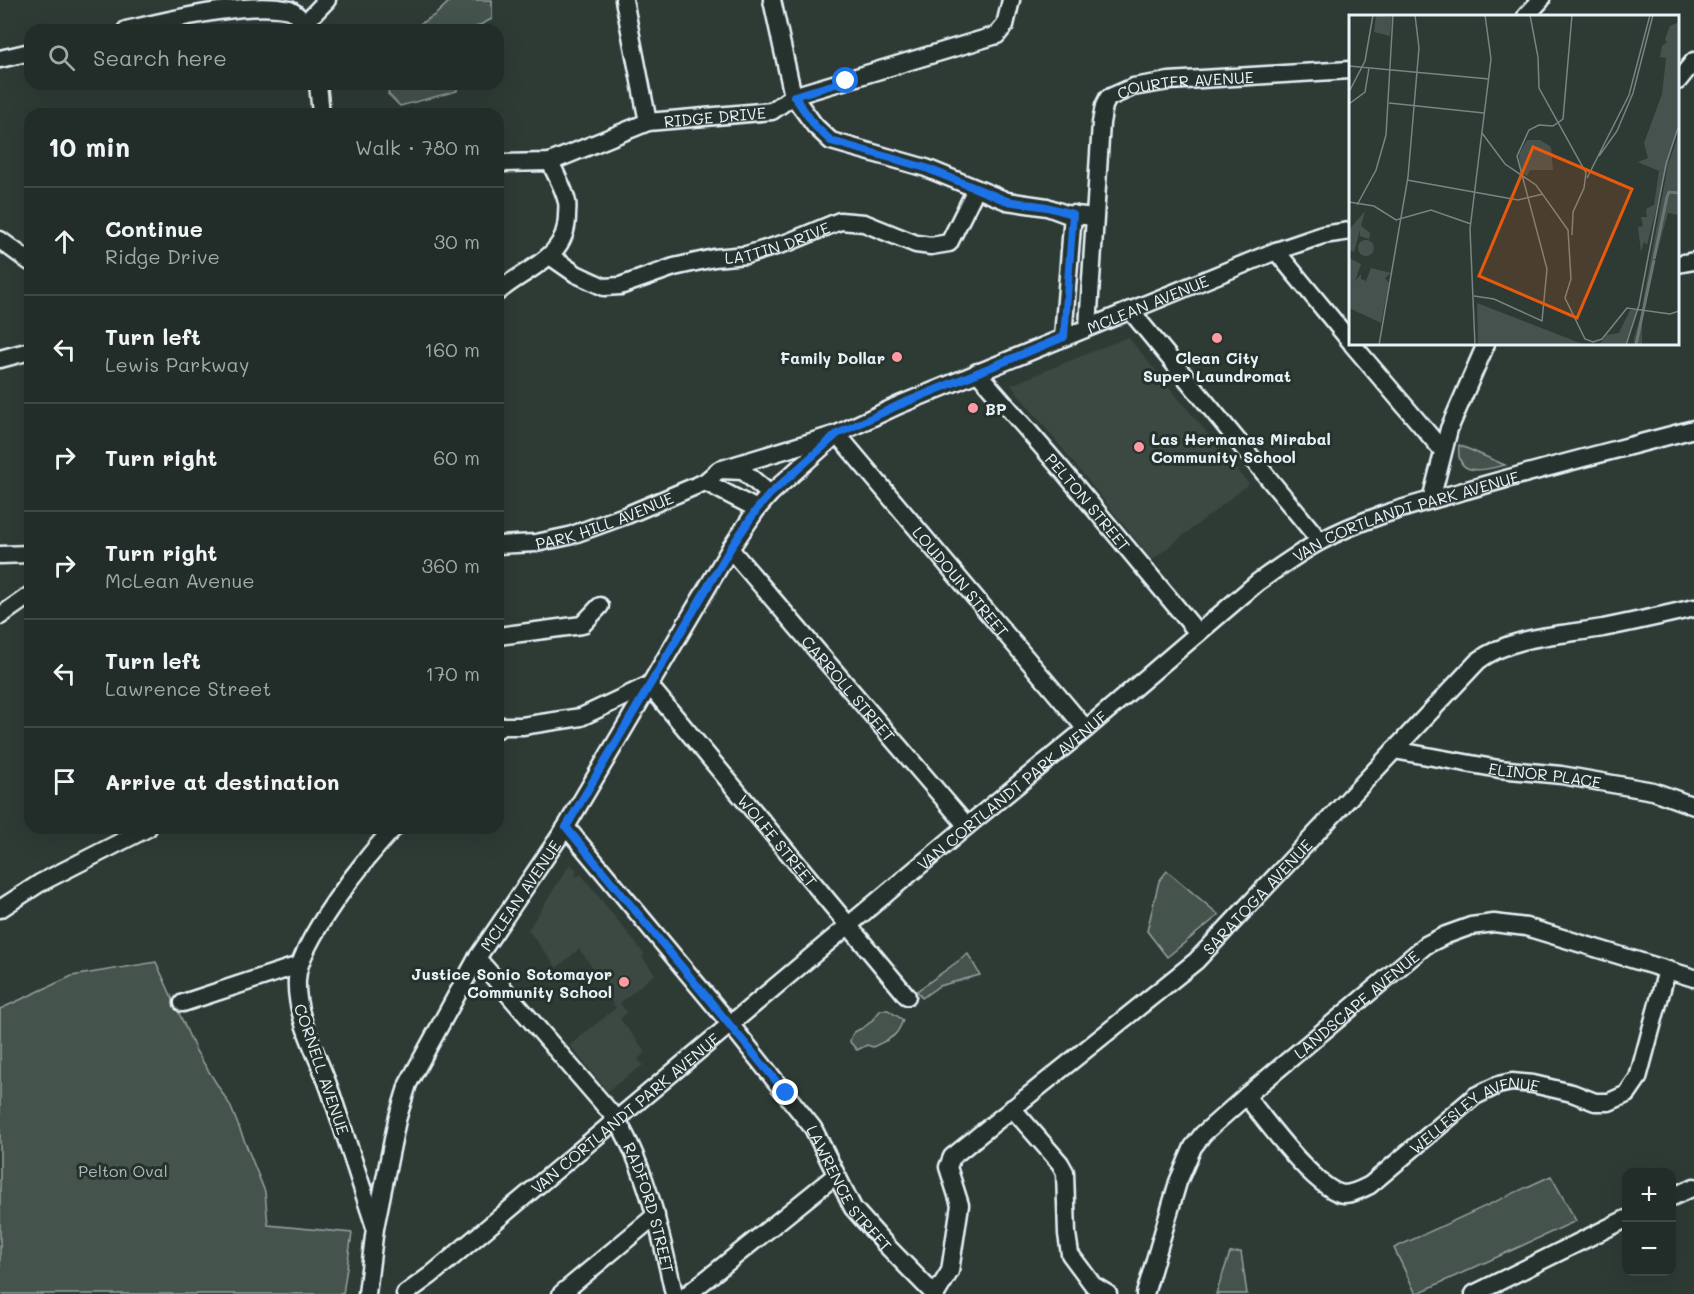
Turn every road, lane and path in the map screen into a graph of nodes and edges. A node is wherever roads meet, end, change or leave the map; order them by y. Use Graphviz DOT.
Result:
graph roads {
  1 [pos="327,0"];
  2 [pos="624,0"];
  3 [pos="772,0"];
  4 [pos="1011,0"];
  5 [pos="1541,0"];
  6 [pos="1527,15"];
  7 [pos="151,24"];
  8 [pos="304,24"];
  9 [pos="308,24"];
  10 [pos="24,53"];
  11 [pos="0,59"];
  12 [pos="1694,62"];
  13 [pos="1349,70"];
  14 [pos="1679,79"];
  15 [pos="319,90"];
  16 [pos="794,96"];
  17 [pos="320,108"];
  18 [pos="648,122"];
  19 [pos="550,162"];
  20 [pos="504,163"];
  21 [pos="976,189"];
  22 [pos="1073,214"];
  23 [pos="1094,217"];
  24 [pos="1349,231"];
  25 [pos="24,242"];
  26 [pos="5,243"];
  27 [pos="1276,251"];
  28 [pos="550,256"];
  29 [pos="24,257"];
  30 [pos="1694,261"];
  31 [pos="1679,264"];
  32 [pos="504,287"];
  33 [pos="1130,310"];
  34 [pos="1088,327"];
  35 [pos="1064,337"];
  36 [pos="1349,340"];
  37 [pos="1354,345"];
  38 [pos="1486,345"];
  39 [pos="24,353"];
  40 [pos="0,359"];
  41 [pos="977,372"];
  42 [pos="1694,429"];
  43 [pos="837,434"];
  44 [pos="1443,451"];
  45 [pos="719,470"];
  46 [pos="705,482"];
  47 [pos="770,494"];
  48 [pos="1431,500"];
  49 [pos="757,509"];
  50 [pos="1320,541"];
  51 [pos="504,545"];
  52 [pos="730,549"];
  53 [pos="24,554"];
  54 [pos="0,555"];
  55 [pos="24,599"];
  56 [pos="600,606"];
  57 [pos="1694,608"];
  58 [pos="0,614"];
  59 [pos="1198,633"];
  60 [pos="504,635"];
  61 [pos="649,685"];
  62 [pos="504,726"];
  63 [pos="1086,729"];
  64 [pos="1394,750"];
  65 [pos="1694,806"];
  66 [pos="968,826"];
  67 [pos="566,827"];
  68 [pos="136,834"];
  69 [pos="388,834"];
  70 [pos="0,909"];
  71 [pos="848,927"];
  72 [pos="477,958"];
  73 [pos="299,965"];
  74 [pos="1667,970"];
  75 [pos="1694,978"];
  76 [pos="907,996"];
  77 [pos="183,1003"];
  78 [pos="730,1024"];
  79 [pos="1246,1096"];
  80 [pos="1012,1108"];
  81 [pos="618,1120"];
  82 [pos="836,1175"];
  83 [pos="1694,1186"];
  84 [pos="1676,1195"];
  85 [pos="656,1215"];
  86 [pos="1622,1221"];
  87 [pos="375,1228"];
  88 [pos="367,1294"];
  89 [pos="405,1294"];
  90 [pos="561,1294"];
  91 [pos="674,1294"];
  92 [pos="688,1294"];
  93 [pos="935,1294"];
  94 [pos="1108,1294"];
  95 [pos="1145,1294"];
  96 [pos="1474,1294"];
  1 -- 9 [label="street"];
  2 -- 18 [label="street"];
  3 -- 16 [label="street"];
  4 -- 16 [label="street, RIDGE DRIVE"];
  5 -- 6 [label="street"];
  7 -- 8 [label="street"];
  10 -- 11 [label="street"];
  12 -- 14 [label="street"];
  13 -- 23 [label="street, COURTER AVENUE"];
  15 -- 17 [label="street"];
  16 -- 18 [label="street, RIDGE DRIVE"];
  16 -- 21 [label="street"];
  18 -- 19 [label="street, RIDGE DRIVE"];
  19 -- 20 [label="street, RIDGE DRIVE"];
  19 -- 28 [label="street"];
  21 -- 22 [label="street"];
  21 -- 28 [label="street, LATTIN DRIVE"];
  22 -- 23 [label="street"];
  22 -- 35 [label="street"];
  23 -- 34 [label="street"];
  24 -- 27 [label="street, MCLEAN AVENUE"];
  25 -- 26 [label="street"];
  26 -- 29 [label="street"];
  27 -- 33 [label="street, MCLEAN AVENUE"];
  27 -- 36 [label="street"];
  28 -- 32 [label="street"];
  30 -- 31 [label="street"];
  33 -- 34 [label="street, MCLEAN AVENUE"];
  33 -- 50 [label="street"];
  34 -- 35 [label="street, MCLEAN AVENUE"];
  35 -- 41 [label="street, MCLEAN AVENUE"];
  37 -- 44 [label="street"];
  38 -- 44 [label="street"];
  39 -- 40 [label="street"];
  41 -- 43 [label="street, MCLEAN AVENUE"];
  41 -- 59 [label="street, PELTON STREET"];
  42 -- 48 [label="street, VAN CORTLANDT PARK AVENUE"];
  43 -- 45 [label="street"];
  43 -- 47 [label="street, MCLEAN AVENUE"];
  43 -- 63 [label="street, LOUDOUN STREET"];
  44 -- 48 [label="street"];
  45 -- 46 [label="street, PARK HILL AVENUE"];
  45 -- 47 [label="street"];
  46 -- 49 [label="street"];
  46 -- 51 [label="street, PARK HILL AVENUE"];
  47 -- 49 [label="street, MCLEAN AVENUE"];
  48 -- 50 [label="street, VAN CORTLANDT PARK AVENUE"];
  49 -- 52 [label="street, MCLEAN AVENUE"];
  50 -- 59 [label="street, VAN CORTLANDT PARK AVENUE"];
  52 -- 61 [label="street, MCLEAN AVENUE"];
  52 -- 66 [label="street, CARROLL STREET"];
  53 -- 54 [label="street"];
  55 -- 58 [label="street"];
  56 -- 60 [label="street"];
  57 -- 64 [label="street, SARATOGA AVENUE"];
  59 -- 63 [label="street, VAN CORTLANDT PARK AVENUE"];
  61 -- 62 [label="street"];
  61 -- 67 [label="street, MCLEAN AVENUE"];
  61 -- 71 [label="street, WOLFE STREET"];
  63 -- 66 [label="street, VAN CORTLANDT PARK AVENUE"];
  64 -- 65 [label="street, ELINOR PLACE"];
  64 -- 80 [label="street, SARATOGA AVENUE"];
  66 -- 71 [label="street, VAN CORTLANDT PARK AVENUE"];
  67 -- 72 [label="street, MCLEAN AVENUE"];
  67 -- 78 [label="street, LAWRENCE STREET"];
  68 -- 70 [label="street"];
  69 -- 73 [label="street, CORNELL AVENUE"];
  71 -- 76 [label="street, WOLFE STREET"];
  71 -- 78 [label="street, VAN CORTLANDT PARK AVENUE"];
  72 -- 81 [label="street, RADFORD STREET"];
  72 -- 87 [label="street, MCLEAN AVENUE"];
  73 -- 77 [label="street"];
  73 -- 87 [label="street, CORNELL AVENUE"];
  74 -- 75 [label="street, LANDSCAPE AVENUE"];
  74 -- 79 [label="street, LANDSCAPE AVENUE"];
  74 -- 79 [label="street, WELLESLEY AVENUE"];
  78 -- 81 [label="street, VAN CORTLANDT PARK AVENUE"];
  78 -- 82 [label="street, LAWRENCE STREET"];
  79 -- 95 [label="street, LANDSCAPE AVENUE"];
  80 -- 93 [label="street, SARATOGA AVENUE"];
  80 -- 94 [label="street"];
  81 -- 85 [label="street, RADFORD STREET"];
  81 -- 89 [label="street, VAN CORTLANDT PARK AVENUE"];
  82 -- 92 [label="street"];
  82 -- 93 [label="street, LAWRENCE STREET"];
  83 -- 84 [label="street"];
  85 -- 90 [label="street"];
  85 -- 91 [label="street, RADFORD STREET"];
  86 -- 96 [label="street"];
  87 -- 88 [label="street, MCLEAN AVENUE"];
}
